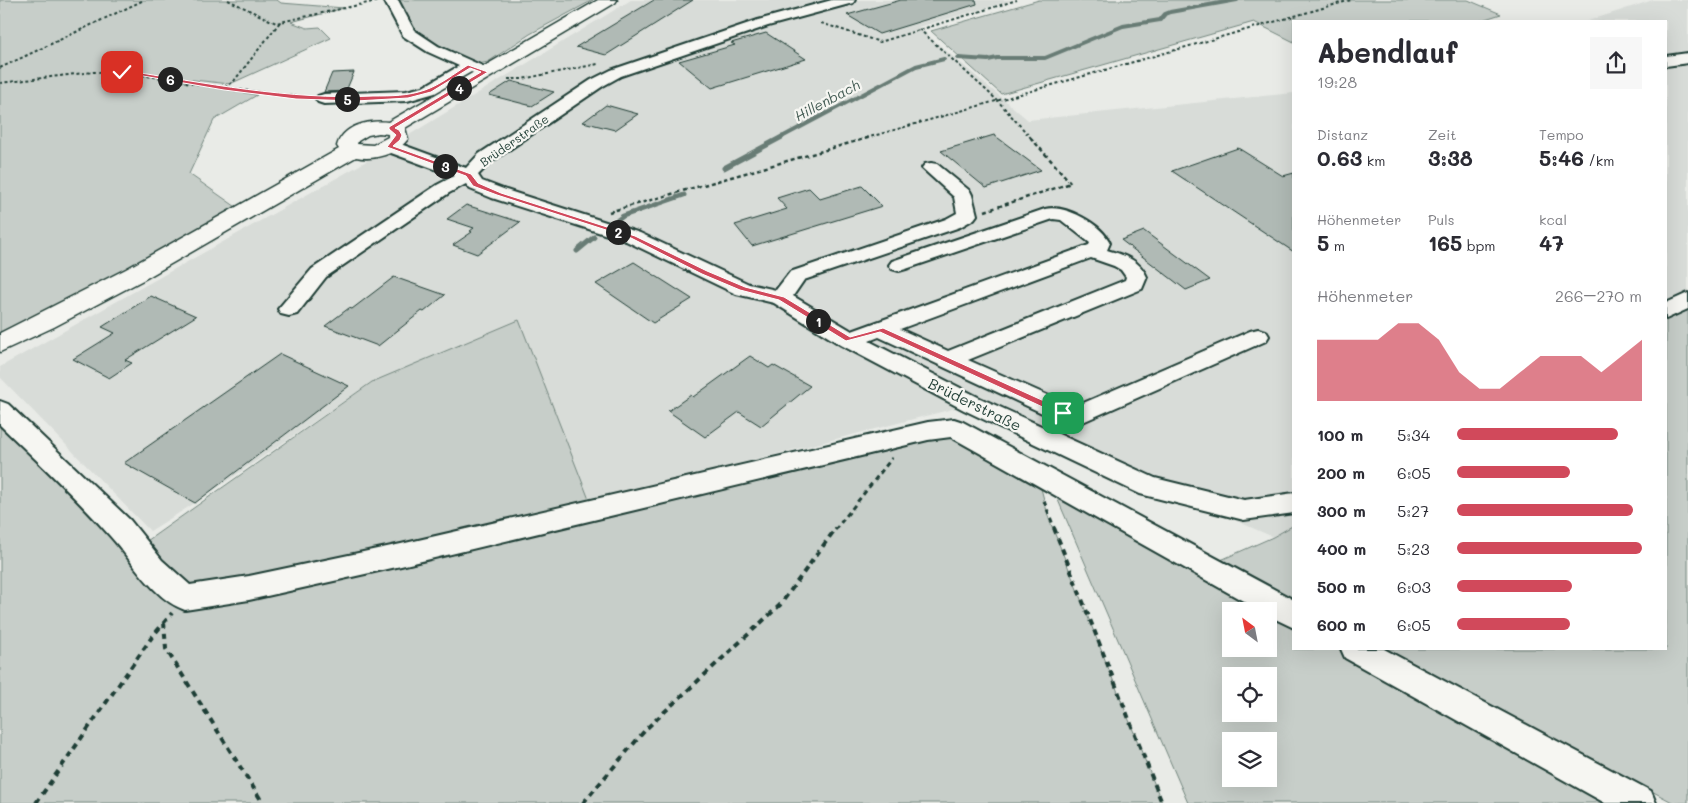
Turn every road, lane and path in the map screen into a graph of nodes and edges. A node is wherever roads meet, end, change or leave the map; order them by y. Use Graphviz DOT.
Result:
graph roads {
  1 [pos="144,0"];
  2 [pos="228,0"];
  3 [pos="388,0"];
  4 [pos="609,0"];
  5 [pos="848,0"];
  6 [pos="1017,0"];
  7 [pos="1351,0"];
  8 [pos="792,14"];
  9 [pos="280,22"];
  10 [pos="919,29"];
  11 [pos="1688,58"];
  12 [pos="1667,62"];
  13 [pos="598,64"];
  14 [pos="0,68"];
  15 [pos="478,69"];
  16 [pos="0,83"];
  17 [pos="224,88"];
  18 [pos="324,99"];
  19 [pos="998,101"];
  20 [pos="390,137"];
  21 [pos="931,168"];
  22 [pos="469,175"];
  23 [pos="963,218"];
  24 [pos="582,219"];
  25 [pos="1090,252"];
  26 [pos="899,265"];
  27 [pos="781,298"];
  28 [pos="1688,300"];
  29 [pos="289,309"];
  30 [pos="1667,311"];
  31 [pos="880,329"];
  32 [pos="1258,336"];
  33 [pos="849,340"];
  34 [pos="0,343"];
  35 [pos="948,360"];
  36 [pos="0,410"];
  37 [pos="895,455"];
  38 [pos="1037,474"];
  39 [pos="1292,503"];
  40 [pos="185,598"];
  41 [pos="1292,613"];
  42 [pos="164,622"];
  43 [pos="1358,650"];
  44 [pos="36,803"];
  45 [pos="263,803"];
  46 [pos="582,803"];
  47 [pos="1162,803"];
  48 [pos="1640,803"];
  1 -- 14 [label="path"];
  2 -- 9 [label="path"];
  3 -- 9 [label="path"];
  3 -- 15 [label="street"];
  4 -- 15 [label="main road"];
  5 -- 8 [label="street, Brüderstraße"];
  6 -- 10 [label="path"];
  7 -- 19 [label="path"];
  8 -- 10 [label="path"];
  8 -- 22 [label="street, Brüderstraße"];
  9 -- 17 [label="path"];
  10 -- 19 [label="path"];
  11 -- 12 [label="street"];
  13 -- 15 [label="path"];
  15 -- 18 [label="street"];
  15 -- 20 [label="main road"];
  16 -- 17 [label="path"];
  17 -- 18 [label="path"];
  19 -- 23 [label="path"];
  19 -- 24 [label="path"];
  20 -- 22 [label="street"];
  20 -- 34 [label="main road"];
  21 -- 23 [label="street"];
  22 -- 24 [label="street, Brüderstraße"];
  22 -- 29 [label="street"];
  23 -- 27 [label="street"];
  24 -- 27 [label="street, Brüderstraße"];
  25 -- 26 [label="street"];
  25 -- 31 [label="street"];
  25 -- 35 [label="street"];
  27 -- 33 [label="street, Brüderstraße"];
  28 -- 30 [label="street"];
  31 -- 33 [label="street"];
  31 -- 35 [label="street"];
  32 -- 35 [label="street"];
  33 -- 39 [label="street, Brüderstraße"];
  36 -- 40 [label="street"];
  37 -- 46 [label="path"];
  38 -- 40 [label="street"];
  38 -- 41 [label="street"];
  38 -- 47 [label="path"];
  40 -- 42 [label="path"];
  42 -- 44 [label="path"];
  42 -- 45 [label="path"];
  43 -- 48 [label="street"];
}
